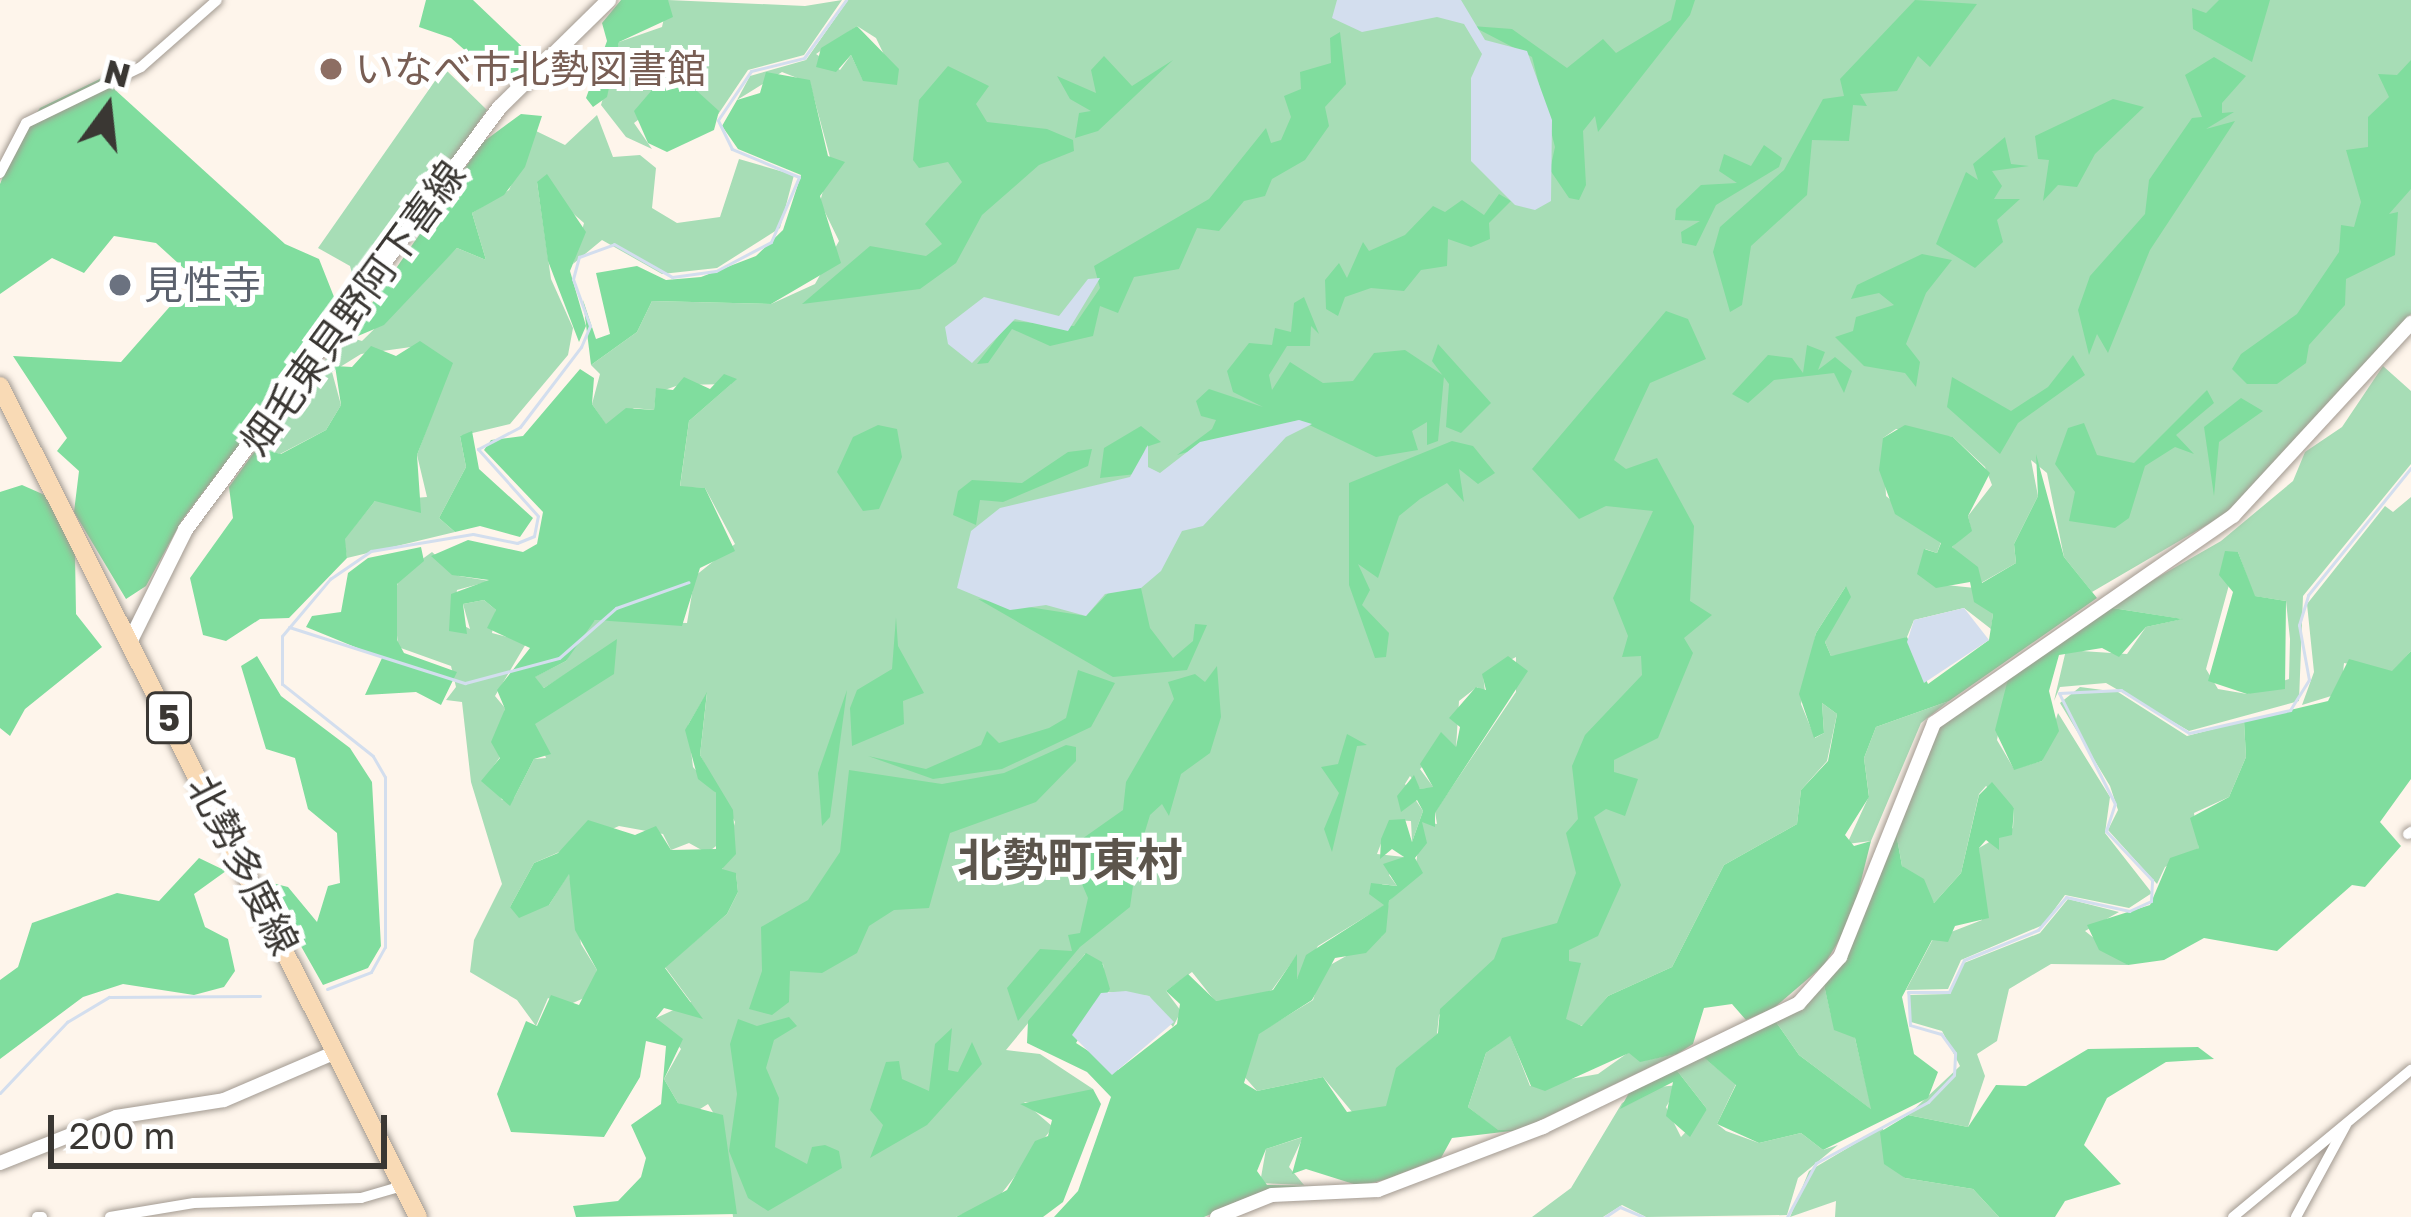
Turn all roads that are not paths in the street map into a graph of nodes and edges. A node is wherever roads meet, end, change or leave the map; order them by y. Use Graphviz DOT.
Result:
graph roads {
  1 [pos="217,0"];
  2 [pos="608,0"];
  3 [pos="0,173"];
  4 [pos="2411,323"];
  5 [pos="0,386"];
  6 [pos="130,640"];
  7 [pos="336,1052"];
  8 [pos="2411,1070"];
  9 [pos="2347,1122"];
  10 [pos="0,1163"];
  11 [pos="402,1186"];
  12 [pos="195,1210"];
  13 [pos="110,1217"];
  14 [pos="418,1217"];
  15 [pos="1216,1217"];
  16 [pos="2233,1217"];
  17 [pos="2296,1217"];
  1 -- 3 [label="street"];
  2 -- 6 [label="main road, 畑毛東貝野阿下喜線"];
  4 -- 15 [label="street"];
  5 -- 6 [label="main road, 北勢多度線 / 5"];
  6 -- 7 [label="main road, 北勢多度線 / 5"];
  7 -- 10 [label="street"];
  7 -- 11 [label="main road, 北勢多度線 / 5"];
  8 -- 9 [label="street"];
  9 -- 16 [label="street"];
  9 -- 17 [label="street"];
  11 -- 12 [label="street"];
  11 -- 14 [label="main road, 北勢多度線 / 5"];
  12 -- 13 [label="street"];
}
